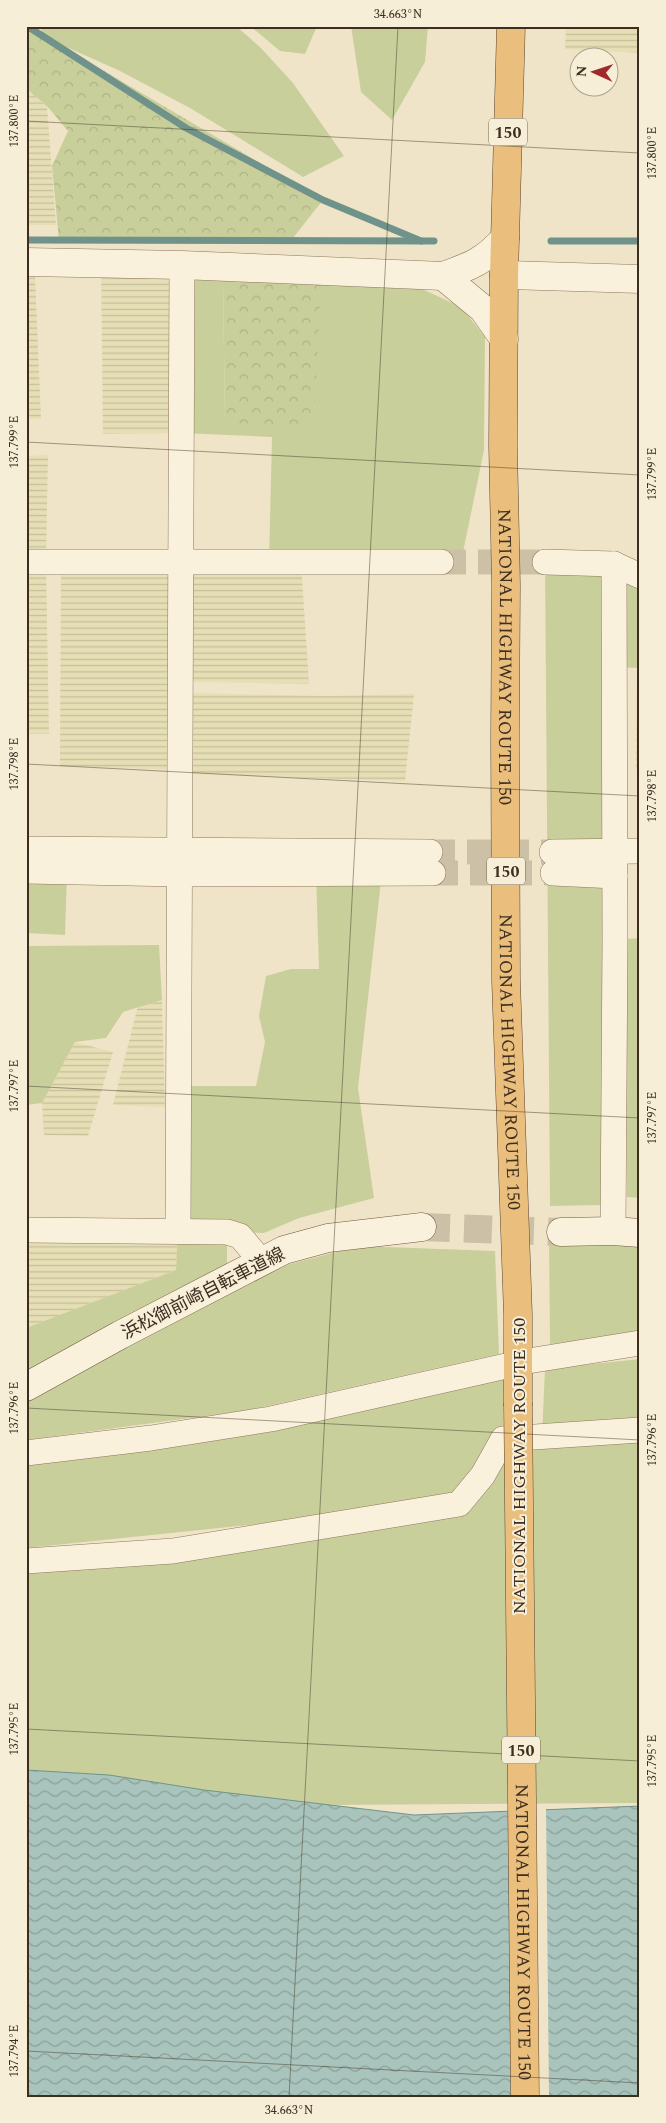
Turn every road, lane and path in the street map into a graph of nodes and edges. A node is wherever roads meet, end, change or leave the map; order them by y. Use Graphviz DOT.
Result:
graph roads {
  1 [pos="511,26"];
  2 [pos="505,238"];
  3 [pos="26,262"];
  4 [pos="182,265"];
  5 [pos="504,275"];
  6 [pos="443,276"];
  7 [pos="640,279"];
  8 [pos="504,339"];
  9 [pos="26,562"];
  10 [pos="181,562"];
  11 [pos="441,562"];
  12 [pos="545,562"];
  13 [pos="614,564"];
  14 [pos="640,576"];
  15 [pos="26,849"];
  16 [pos="614,851"];
  17 [pos="640,851"];
  18 [pos="180,862"];
  19 [pos="432,862"];
  20 [pos="26,871"];
  21 [pos="615,876"];
  22 [pos="422,1227"];
  23 [pos="26,1230"];
  24 [pos="613,1231"];
  25 [pos="178,1232"];
  26 [pos="562,1232"];
  27 [pos="640,1233"];
  28 [pos="261,1260"];
  29 [pos="640,1344"];
  30 [pos="518,1364"];
  31 [pos="26,1387"];
  32 [pos="640,1430"];
  33 [pos="26,1453"];
  34 [pos="26,1561"];
  35 [pos="525,2097"];
  1 -- 2 [label="highway, NATIONAL HIGHWAY ROUTE 150 / 150"];
  2 -- 5 [label="highway, NATIONAL HIGHWAY ROUTE 150 / 150"];
  2 -- 6 [label="street"];
  3 -- 4 [label="street"];
  4 -- 6 [label="street"];
  4 -- 10 [label="street"];
  5 -- 7 [label="street"];
  5 -- 8 [label="highway, NATIONAL HIGHWAY ROUTE 150 / 150"];
  6 -- 8 [label="street"];
  8 -- 30 [label="highway, NATIONAL HIGHWAY ROUTE 150 / 150"];
  9 -- 10 [label="street"];
  10 -- 11 [label="street"];
  10 -- 18 [label="street"];
  12 -- 13 [label="street"];
  13 -- 14 [label="street"];
  13 -- 16 [label="street"];
  15 -- 18 [label="street"];
  16 -- 17 [label="street"];
  16 -- 21 [label="street"];
  16 -- 21 [label="street"];
  18 -- 19 [label="street"];
  18 -- 20 [label="street"];
  18 -- 25 [label="street"];
  21 -- 24 [label="street"];
  22 -- 28 [label="street, 浜松御前崎自転車道線"];
  23 -- 25 [label="street"];
  24 -- 26 [label="street"];
  24 -- 27 [label="street"];
  25 -- 28 [label="street"];
  28 -- 31 [label="street, 浜松御前崎自転車道線"];
  29 -- 30 [label="street"];
  30 -- 33 [label="street"];
  30 -- 35 [label="highway, NATIONAL HIGHWAY ROUTE 150 / 150, bridge"];
  32 -- 34 [label="street"];
}
